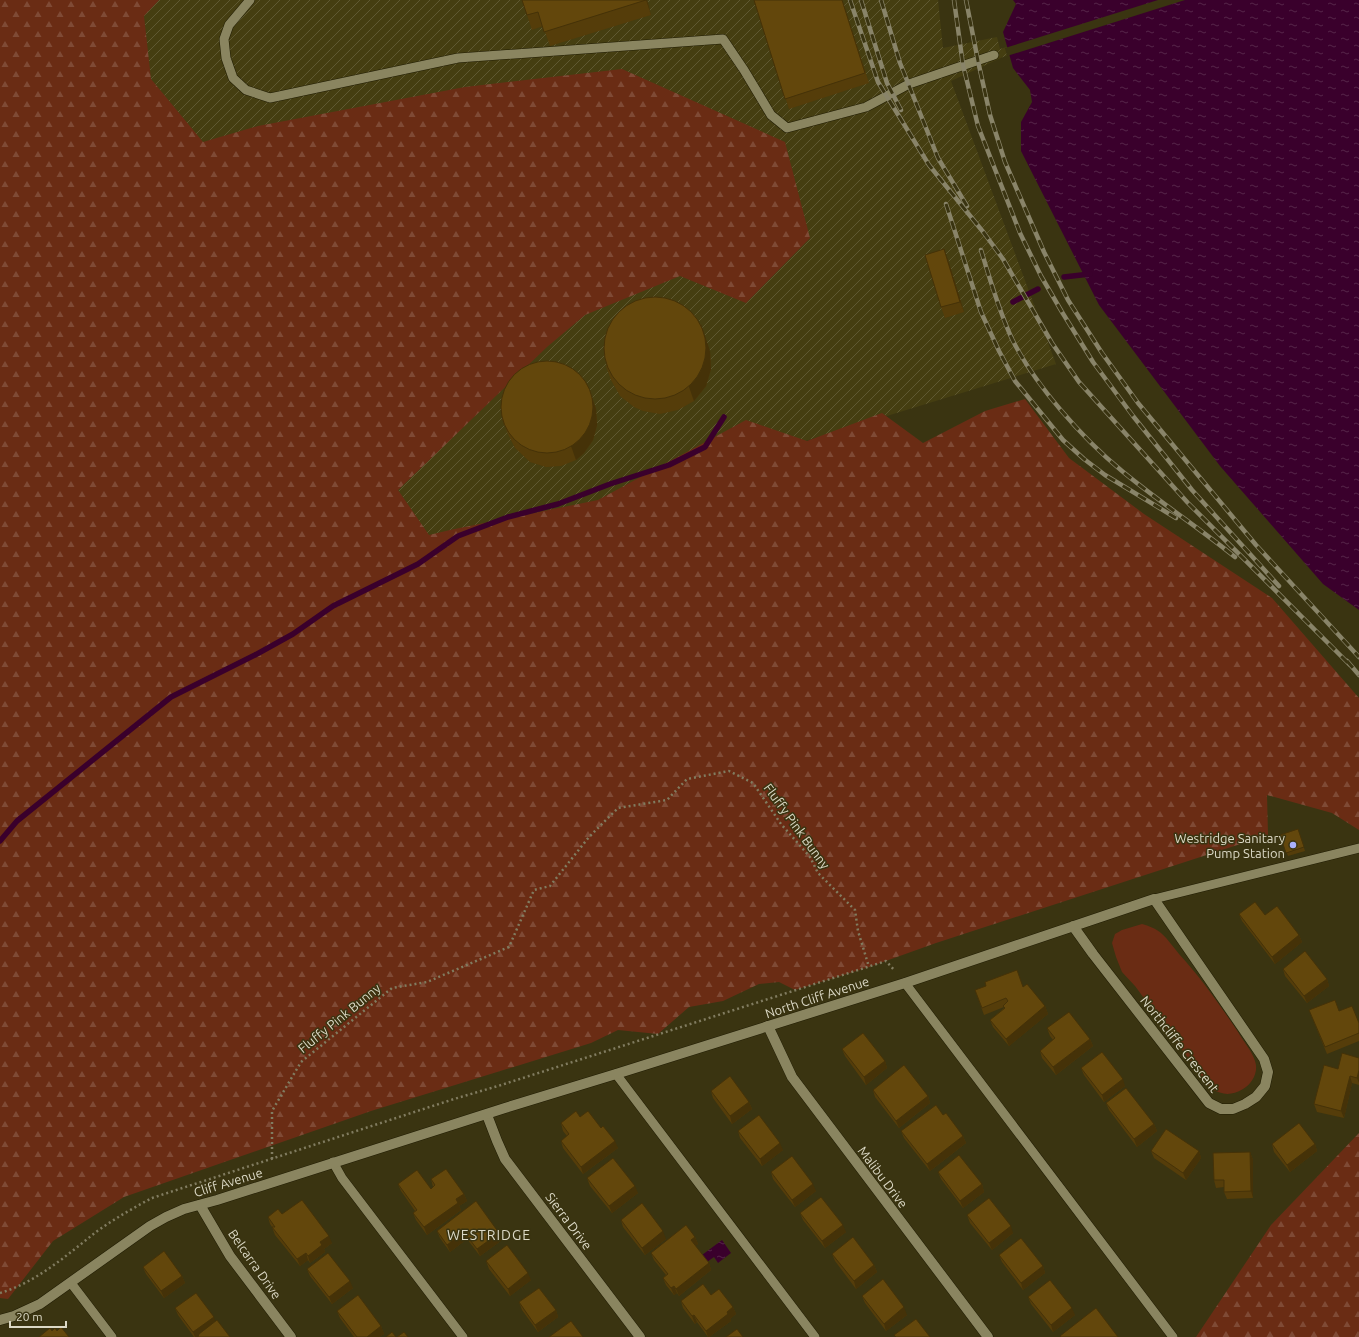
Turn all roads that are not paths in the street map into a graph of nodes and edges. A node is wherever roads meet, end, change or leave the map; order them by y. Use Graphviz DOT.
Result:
graph roads {
  1 [pos="250,0"];
  2 [pos="994,55"];
  3 [pos="1359,848"];
  4 [pos="1154,900"];
  5 [pos="1073,926"];
  6 [pos="905,983"];
  7 [pos="768,1026"];
  8 [pos="616,1074"];
  9 [pos="487,1114"];
  10 [pos="333,1162"];
  11 [pos="200,1205"];
  12 [pos="71,1283"];
  13 [pos="0,1320"];
  14 [pos="112,1337"];
  15 [pos="291,1337"];
  16 [pos="463,1337"];
  17 [pos="640,1337"];
  18 [pos="815,1337"];
  19 [pos="988,1337"];
  20 [pos="1173,1337"];
  1 -- 2 [label="lane"];
  3 -- 4 [label="lane"];
  4 -- 5 [label="street, North Cliff Avenue"];
  4 -- 5 [label="street, Northcliffe Crescent"];
  5 -- 6 [label="street, North Cliff Avenue"];
  6 -- 7 [label="street, North Cliff Avenue"];
  6 -- 20 [label="lane"];
  7 -- 8 [label="street, North Cliff Avenue"];
  7 -- 19 [label="street, Malibu Drive"];
  8 -- 9 [label="street, North Cliff Avenue"];
  8 -- 18 [label="lane"];
  9 -- 10 [label="street, Cliff Avenue"];
  9 -- 17 [label="street, Sierra Drive"];
  10 -- 11 [label="street, Cliff Avenue"];
  10 -- 16 [label="lane"];
  11 -- 12 [label="street, Cliff Avenue"];
  11 -- 15 [label="street, Belcarra Drive"];
  12 -- 13 [label="street, Cliff Avenue"];
  12 -- 14 [label="lane"];
}
